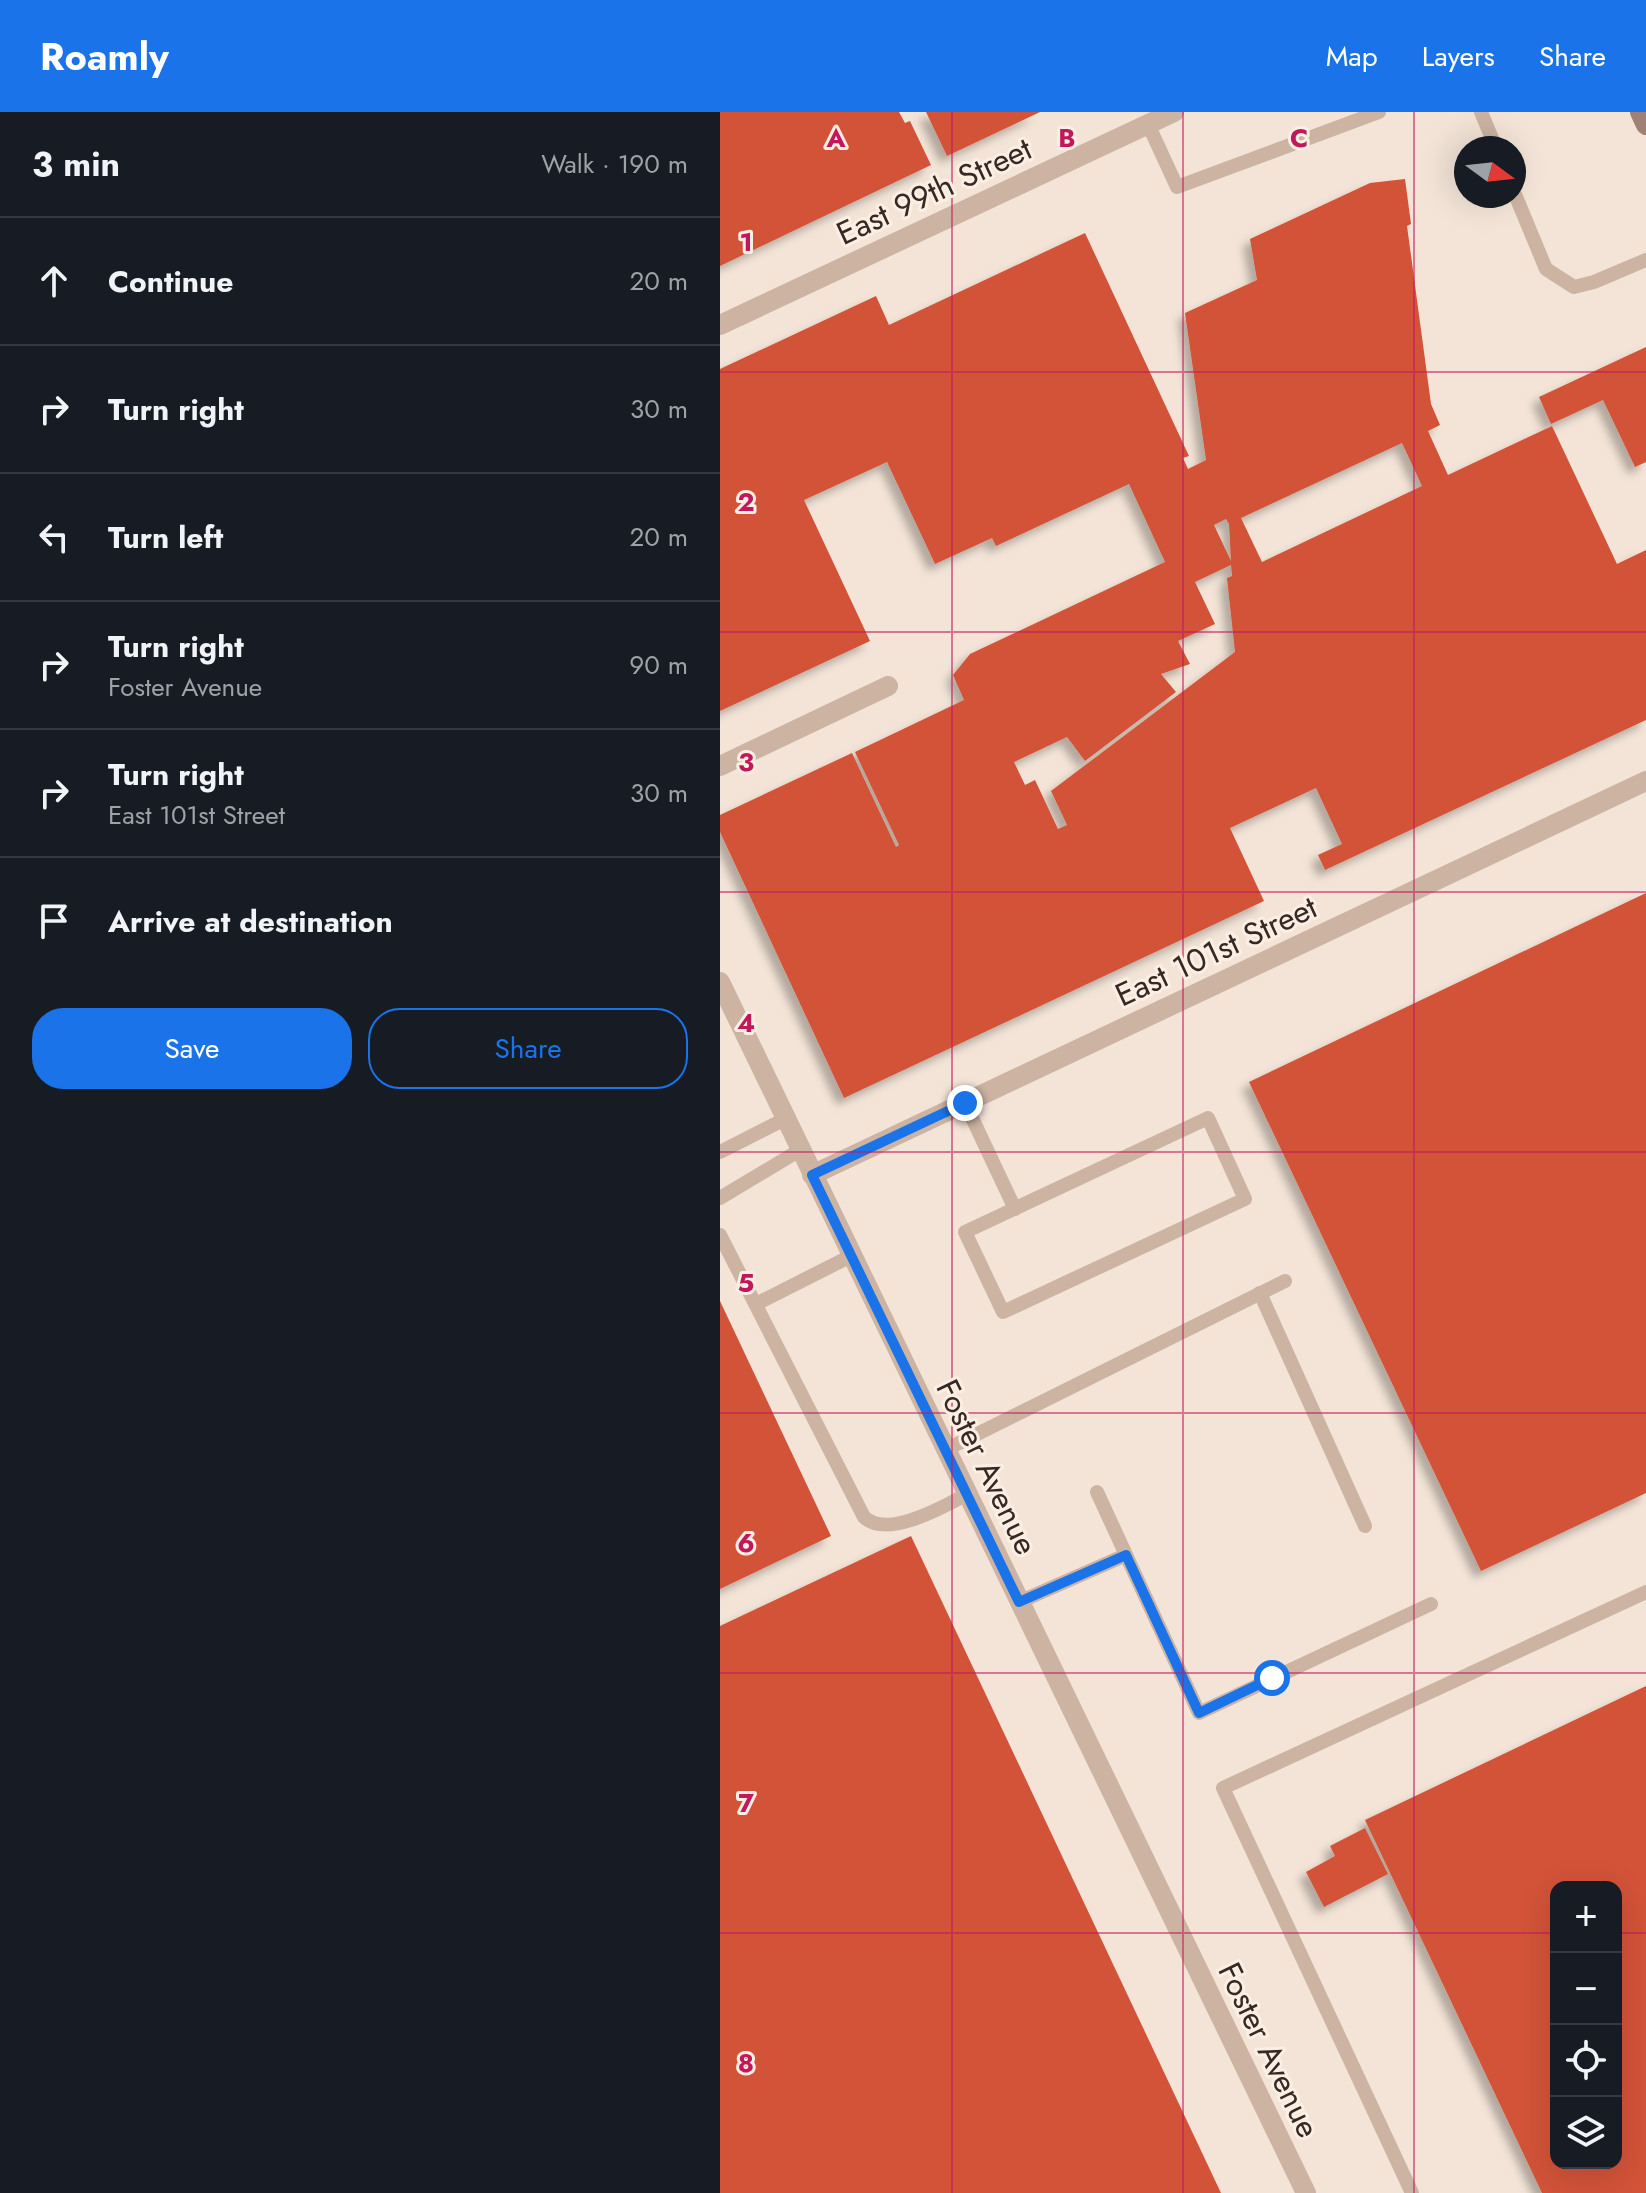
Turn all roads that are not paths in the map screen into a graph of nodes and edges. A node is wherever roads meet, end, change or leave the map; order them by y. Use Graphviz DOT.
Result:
graph roads {
  1 [pos="1174,112"];
  2 [pos="1379,112"];
  3 [pos="1481,112"];
  4 [pos="1640,112"];
  5 [pos="1148,124"];
  6 [pos="1646,125"];
  7 [pos="1491,136"];
  8 [pos="1521,208"];
  9 [pos="1646,260"];
  10 [pos="720,325"];
  11 [pos="888,686"];
  12 [pos="720,766"];
  13 [pos="1646,781"];
  14 [pos="720,982"];
  15 [pos="965,1103"];
  16 [pos="785,1119"];
  17 [pos="800,1150"];
  18 [pos="720,1152"];
  19 [pos="812,1175"];
  20 [pos="720,1198"];
  21 [pos="1015,1209"];
  22 [pos="720,1235"];
  23 [pos="851,1256"];
  24 [pos="1285,1281"];
  25 [pos="1260,1293"];
  26 [pos="756,1304"];
  27 [pos="945,1450"];
  28 [pos="1097,1492"];
  29 [pos="967,1494"];
  30 [pos="1365,1526"];
  31 [pos="1126,1555"];
  32 [pos="1646,1592"];
  33 [pos="1019,1602"];
  34 [pos="1431,1604"];
  35 [pos="1306,2193"];
  36 [pos="1412,2193"];
  1 -- 5 [label="street, East 99th Street"];
  2 -- 5 [label="lane"];
  3 -- 7 [label="lane"];
  4 -- 6 [label="main road"];
  5 -- 10 [label="street, East 99th Street"];
  8 -- 9 [label="lane"];
  11 -- 12 [label="street"];
  13 -- 15 [label="street, East 101st Street"];
  14 -- 16 [label="street, Foster Avenue"];
  15 -- 19 [label="street, East 101st Street"];
  15 -- 21 [label="lane"];
  16 -- 17 [label="street, Foster Avenue"];
  16 -- 18 [label="lane"];
  17 -- 19 [label="street, Foster Avenue"];
  17 -- 20 [label="lane"];
  19 -- 23 [label="street, Foster Avenue"];
  21 -- 21 [label="lane"];
  22 -- 26 [label="lane"];
  23 -- 26 [label="lane"];
  23 -- 27 [label="street, Foster Avenue"];
  24 -- 25 [label="lane"];
  25 -- 27 [label="lane"];
  25 -- 30 [label="lane"];
  26 -- 29 [label="lane"];
  27 -- 29 [label="street, Foster Avenue"];
  28 -- 31 [label="lane"];
  29 -- 33 [label="street, Foster Avenue"];
  31 -- 33 [label="lane"];
  31 -- 34 [label="lane"];
  32 -- 36 [label="lane"];
  33 -- 35 [label="street, Foster Avenue"];
}
